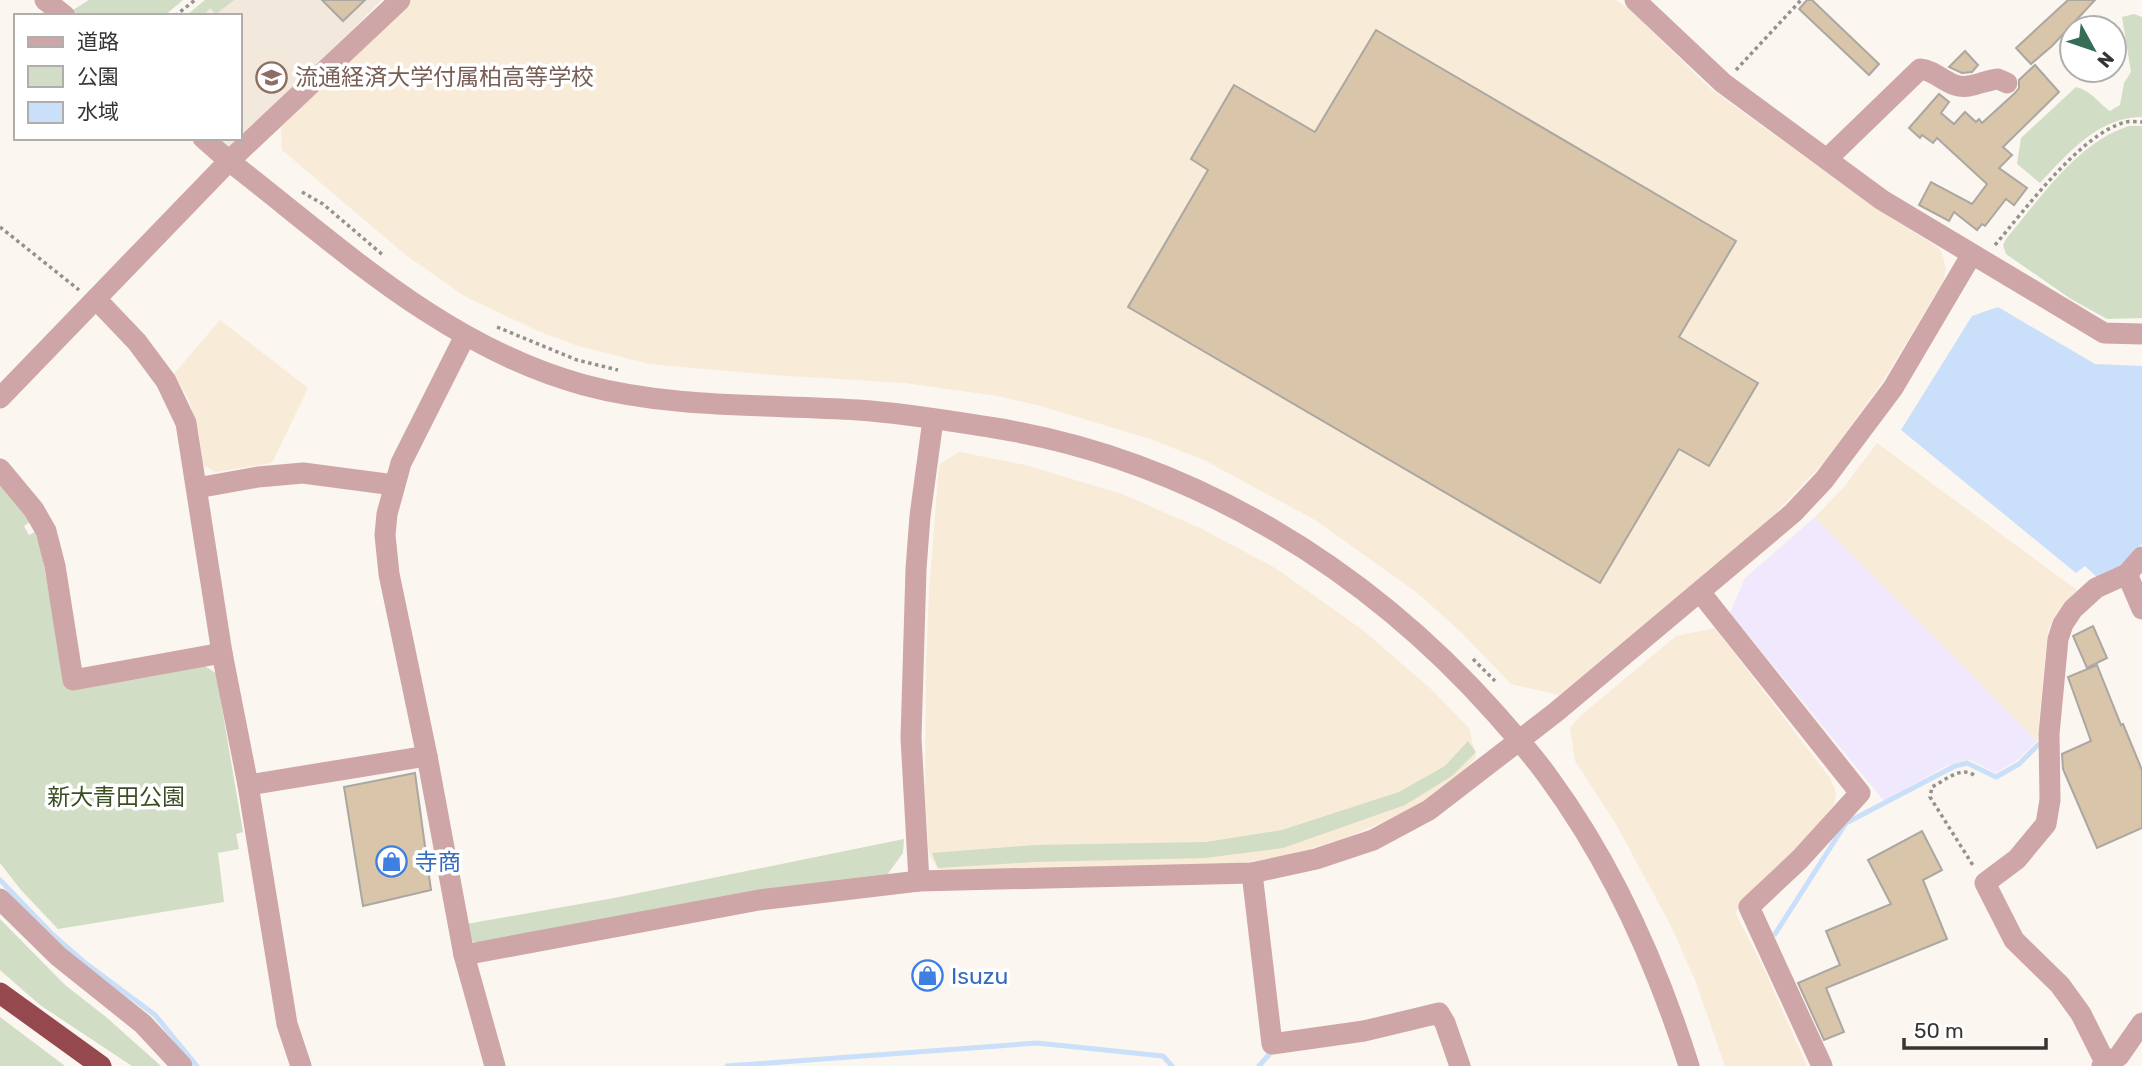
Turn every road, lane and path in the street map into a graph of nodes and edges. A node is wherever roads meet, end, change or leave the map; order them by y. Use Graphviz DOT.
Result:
graph roads {
  1 [pos="46,0"];
  2 [pos="195,0"];
  3 [pos="400,0"];
  4 [pos="1636,0"];
  5 [pos="1801,0"];
  6 [pos="63,14"];
  7 [pos="178,14"];
  8 [pos="1723,83"];
  9 [pos="2007,83"];
  10 [pos="2142,122"];
  11 [pos="205,140"];
  12 [pos="1828,159"];
  13 [pos="229,161"];
  14 [pos="301,191"];
  15 [pos="0,227"];
  16 [pos="1977,257"];
  17 [pos="389,260"];
  18 [pos="96,299"];
  19 [pos="486,321"];
  20 [pos="2142,334"];
  21 [pos="465,336"];
  22 [pos="625,372"];
  23 [pos="0,397"];
  24 [pos="933,420"];
  25 [pos="0,469"];
  26 [pos="394,485"];
  27 [pos="197,488"];
  28 [pos="2142,558"];
  29 [pos="2127,574"];
  30 [pos="1700,592"];
  31 [pos="2142,609"];
  32 [pos="222,653"];
  33 [pos="1472,659"];
  34 [pos="1497,684"];
  35 [pos="1519,740"];
  36 [pos="427,756"];
  37 [pos="1974,775"];
  38 [pos="248,785"];
  39 [pos="1252,873"];
  40 [pos="919,881"];
  41 [pos="1985,883"];
  42 [pos="0,899"];
  43 [pos="464,955"];
  44 [pos="0,993"];
  45 [pos="2142,1023"];
  46 [pos="2104,1065"];
  47 [pos="101,1066"];
  48 [pos="182,1066"];
  49 [pos="301,1066"];
  50 [pos="495,1066"];
  51 [pos="1460,1066"];
  52 [pos="1689,1066"];
  53 [pos="1822,1066"];
  1 -- 6 [label="street"];
  2 -- 7 [label="path"];
  3 -- 13 [label="street"];
  4 -- 8 [label="street"];
  5 -- 8 [label="path"];
  8 -- 12 [label="street"];
  9 -- 12 [label="street"];
  10 -- 16 [label="path"];
  11 -- 13 [label="street"];
  12 -- 16 [label="street"];
  13 -- 18 [label="street"];
  13 -- 21 [label="street"];
  14 -- 17 [label="path"];
  15 -- 18 [label="path"];
  16 -- 20 [label="street"];
  16 -- 30 [label="street"];
  18 -- 23 [label="street"];
  18 -- 27 [label="street"];
  19 -- 22 [label="path"];
  21 -- 24 [label="street"];
  21 -- 26 [label="street"];
  24 -- 35 [label="street"];
  24 -- 40 [label="street"];
  25 -- 32 [label="street"];
  26 -- 27 [label="street"];
  26 -- 36 [label="street"];
  27 -- 32 [label="street"];
  28 -- 29 [label="street"];
  29 -- 31 [label="street"];
  29 -- 41 [label="street"];
  30 -- 35 [label="street"];
  30 -- 53 [label="street"];
  32 -- 38 [label="street"];
  33 -- 34 [label="path"];
  35 -- 39 [label="street"];
  35 -- 52 [label="street"];
  36 -- 38 [label="street"];
  36 -- 43 [label="street"];
  37 -- 41 [label="path"];
  38 -- 49 [label="street"];
  39 -- 40 [label="street"];
  39 -- 51 [label="street"];
  40 -- 43 [label="street"];
  41 -- 46 [label="street"];
  42 -- 48 [label="street"];
  43 -- 50 [label="street"];
  44 -- 47 [label="highway"];
  45 -- 46 [label="street"];
}
